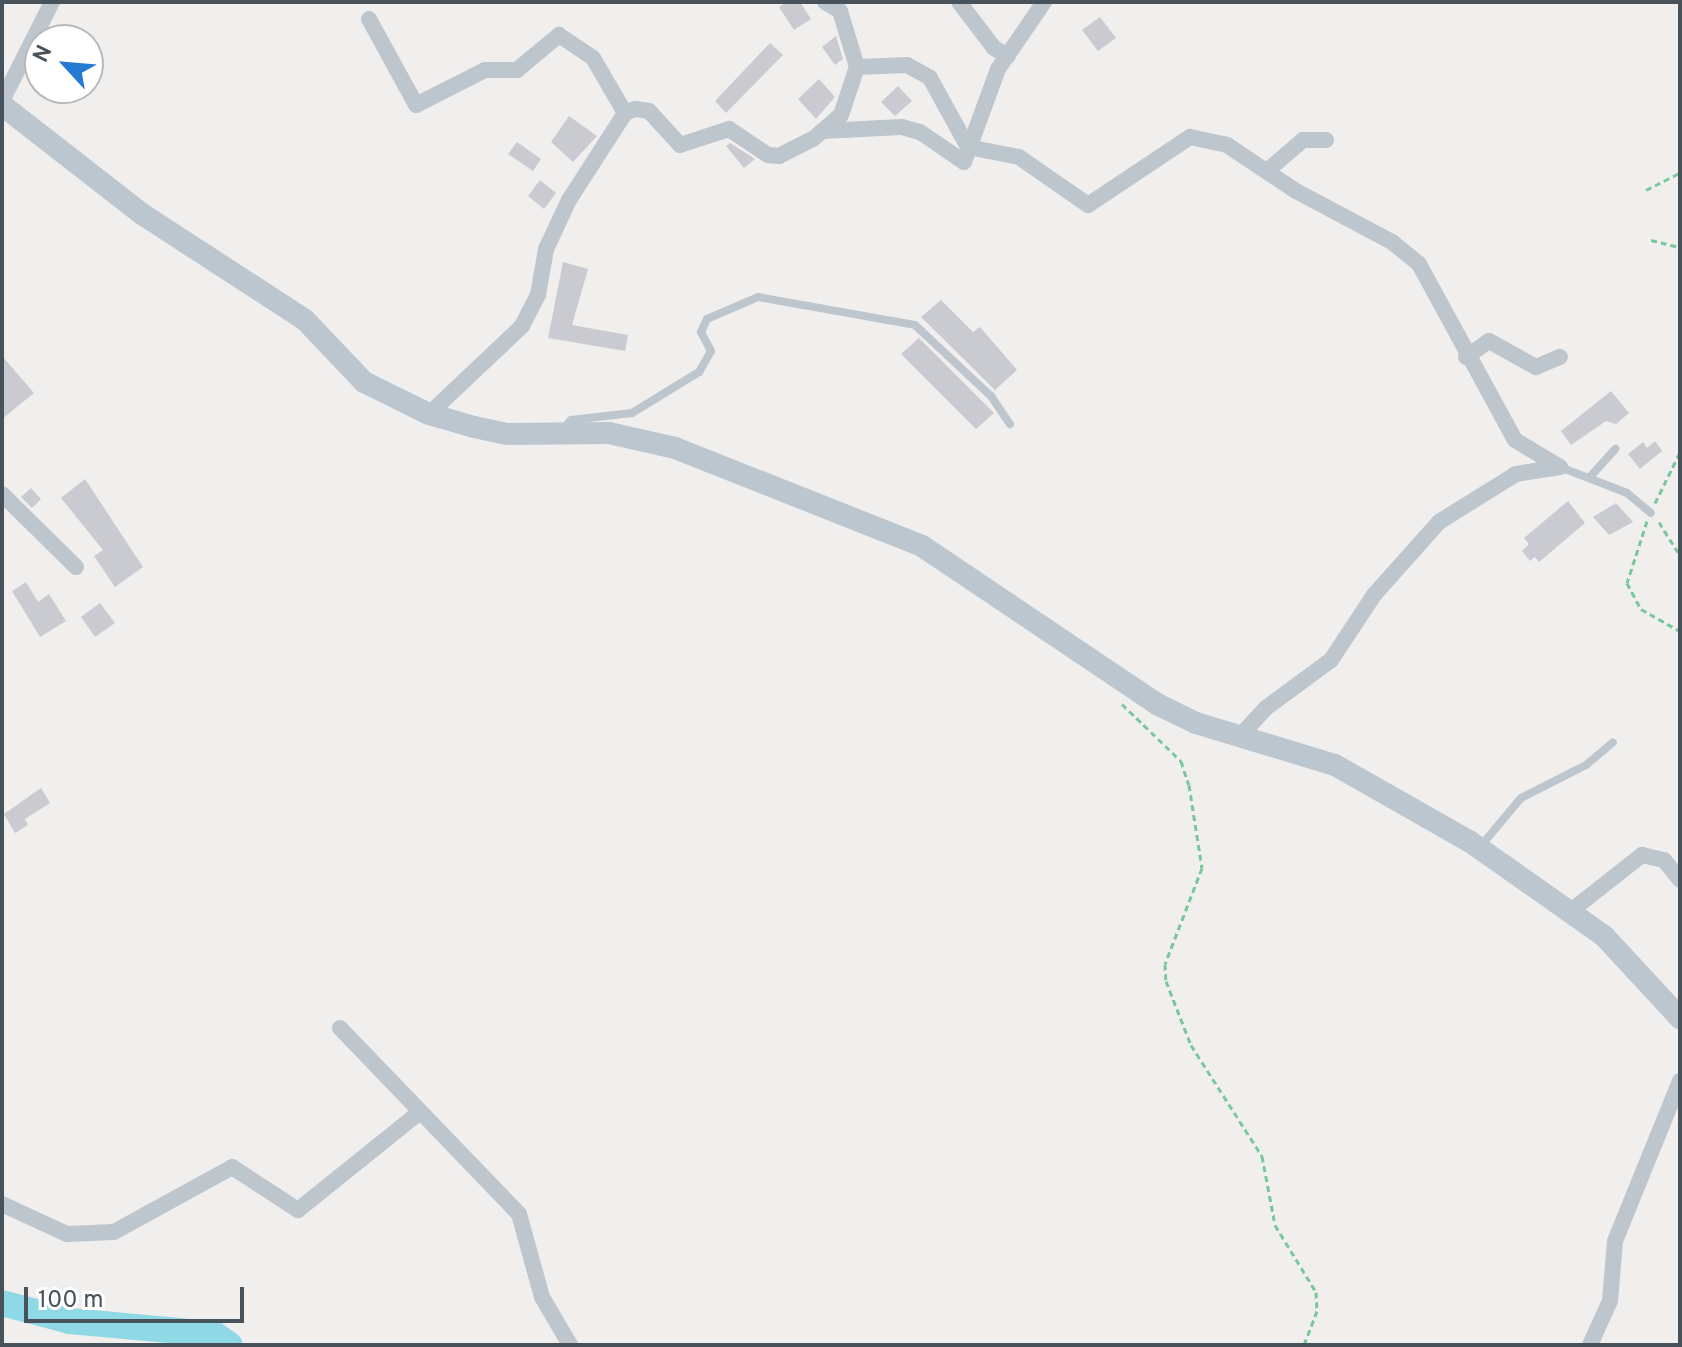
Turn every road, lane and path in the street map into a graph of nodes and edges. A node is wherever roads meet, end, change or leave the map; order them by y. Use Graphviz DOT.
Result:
graph roads {
  1 [pos="52,2"];
  2 [pos="825,2"];
  3 [pos="959,2"];
  4 [pos="1044,2"];
  5 [pos="369,19"];
  6 [pos="1008,56"];
  7 [pos="857,67"];
  8 [pos="2,103"];
  9 [pos="625,113"];
  10 [pos="822,131"];
  11 [pos="1326,140"];
  12 [pos="968,147"];
  13 [pos="1268,170"];
  14 [pos="1680,173"];
  15 [pos="1646,190"];
  16 [pos="1651,240"];
  17 [pos="1680,247"];
  18 [pos="1466,357"];
  19 [pos="1560,357"];
  20 [pos="429,414"];
  21 [pos="1010,424"];
  22 [pos="561,433"];
  23 [pos="1515,440"];
  24 [pos="1615,449"];
  25 [pos="1680,452"];
  26 [pos="1560,467"];
  27 [pos="1516,474"];
  28 [pos="1590,477"];
  29 [pos="2,494"];
  30 [pos="1651,513"];
  31 [pos="1680,555"];
  32 [pos="76,567"];
  33 [pos="1680,631"];
  34 [pos="1116,697"];
  35 [pos="1239,737"];
  36 [pos="1613,742"];
  37 [pos="1480,848"];
  38 [pos="1680,880"];
  39 [pos="1572,910"];
  40 [pos="1680,1018"];
  41 [pos="340,1028"];
  42 [pos="1680,1081"];
  43 [pos="420,1112"];
  44 [pos="2,1204"];
  45 [pos="570,1345"];
  46 [pos="1304,1345"];
  47 [pos="1590,1345"];
  1 -- 8 [label="street"];
  2 -- 7 [label="street"];
  3 -- 6 [label="street"];
  4 -- 6 [label="street"];
  5 -- 9 [label="street"];
  6 -- 12 [label="street"];
  7 -- 10 [label="street"];
  7 -- 12 [label="street"];
  8 -- 20 [label="street"];
  9 -- 10 [label="street"];
  9 -- 20 [label="street"];
  10 -- 12 [label="street"];
  11 -- 13 [label="street"];
  12 -- 13 [label="street"];
  13 -- 18 [label="street"];
  14 -- 15 [label="path"];
  16 -- 17 [label="path"];
  18 -- 19 [label="street"];
  18 -- 23 [label="street"];
  20 -- 22 [label="street"];
  21 -- 22 [label="lane"];
  22 -- 35 [label="street"];
  23 -- 26 [label="street"];
  23 -- 27 [label="street"];
  24 -- 28 [label="lane"];
  25 -- 30 [label="path"];
  26 -- 27 [label="street"];
  26 -- 28 [label="lane"];
  27 -- 35 [label="street"];
  28 -- 30 [label="lane"];
  29 -- 32 [label="street"];
  30 -- 31 [label="path"];
  30 -- 33 [label="path"];
  34 -- 46 [label="path"];
  35 -- 37 [label="street"];
  36 -- 37 [label="lane"];
  37 -- 39 [label="street"];
  38 -- 39 [label="street"];
  39 -- 40 [label="street"];
  41 -- 43 [label="street"];
  42 -- 47 [label="street"];
  43 -- 44 [label="street"];
  43 -- 45 [label="street"];
}
